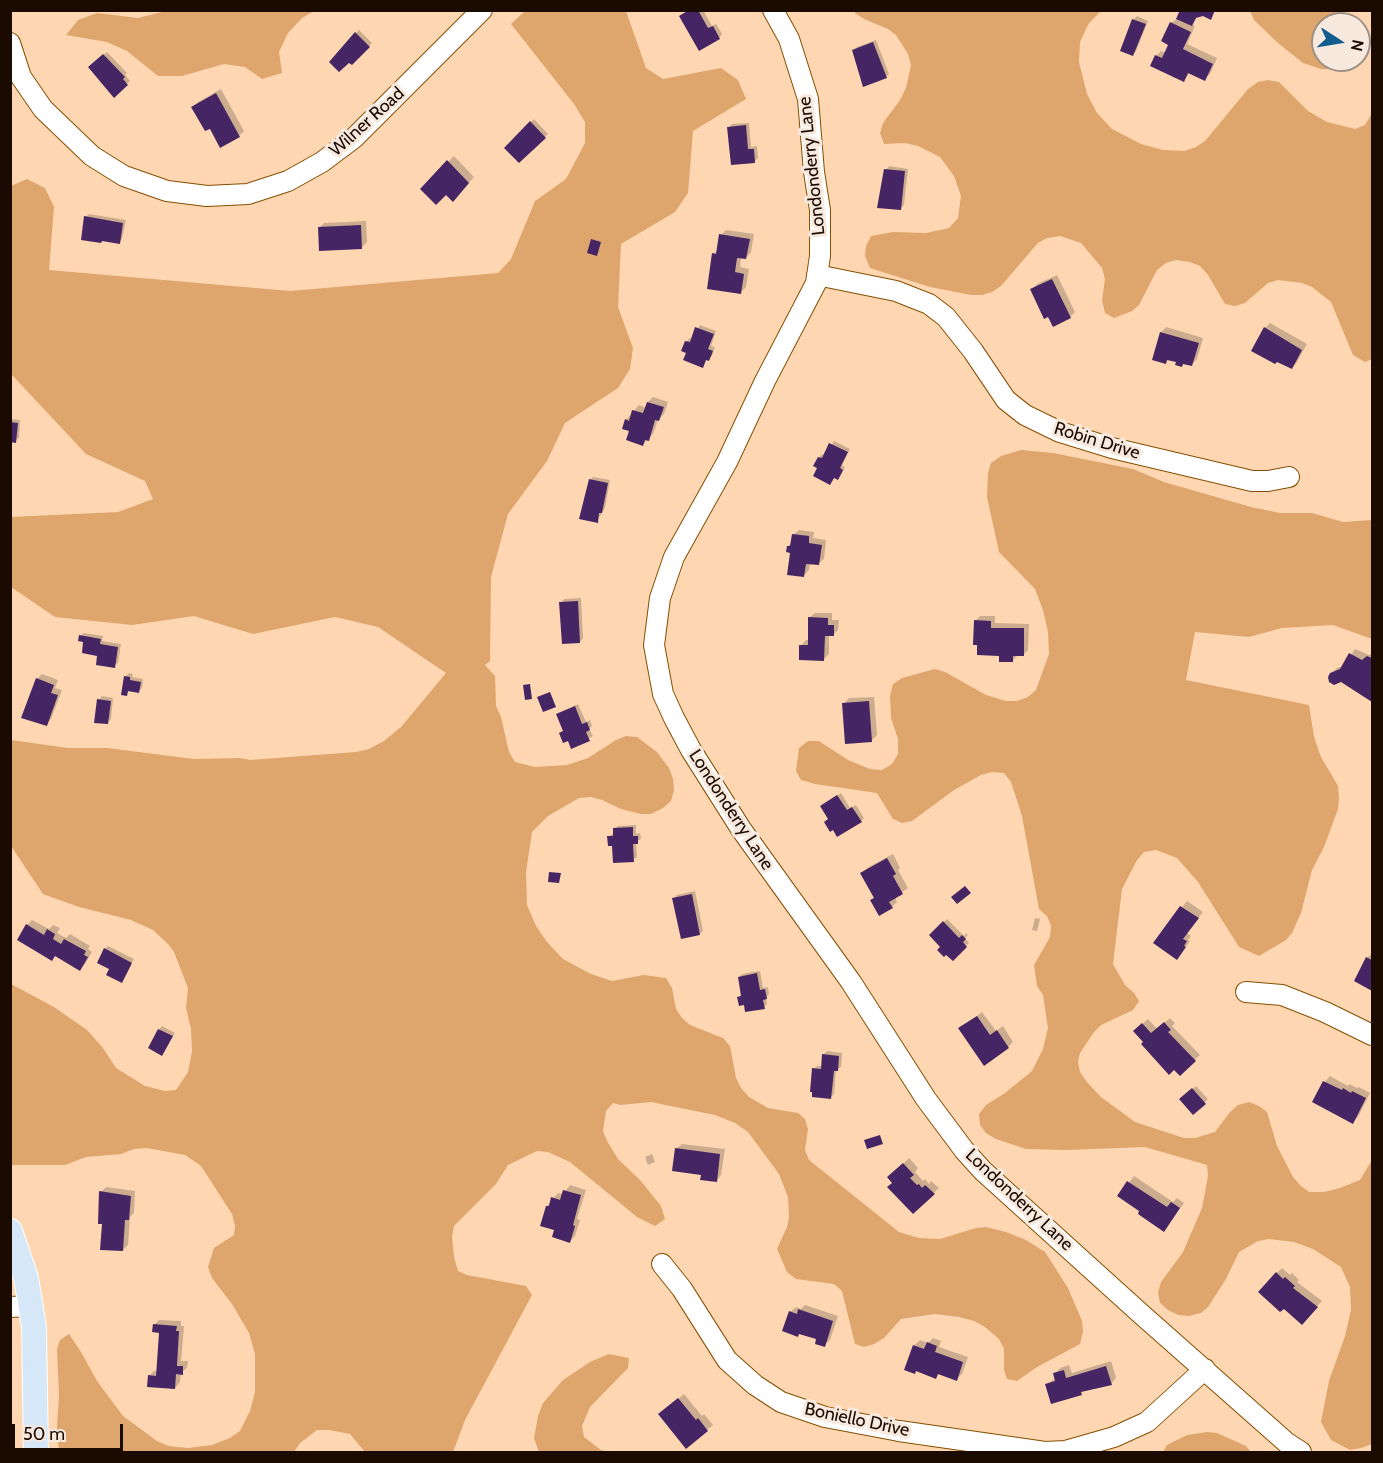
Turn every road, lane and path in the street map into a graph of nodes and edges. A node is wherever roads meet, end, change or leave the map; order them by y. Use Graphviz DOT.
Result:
graph roads {
  1 [pos="482,10"];
  2 [pos="773,10"];
  3 [pos="10,43"];
  4 [pos="817,275"];
  5 [pos="1289,477"];
  6 [pos="1246,992"];
  7 [pos="1372,1035"];
  8 [pos="10,1231"];
  9 [pos="662,1264"];
  10 [pos="21,1307"];
  11 [pos="1205,1369"];
  12 [pos="36,1452"];
  13 [pos="1045,1452"];
  14 [pos="1301,1452"];
  1 -- 3 [label="street, Wilner Road"];
  2 -- 4 [label="street, Londonderry Lane"];
  4 -- 5 [label="street, Robin Drive"];
  4 -- 11 [label="street, Londonderry Lane"];
  6 -- 7 [label="street"];
  8 -- 10 [label="main road"];
  9 -- 13 [label="street, Boniello Drive"];
  10 -- 12 [label="main road"];
  11 -- 13 [label="street, Boniello Drive"];
  11 -- 14 [label="street, Londonderry Lane"];
}
